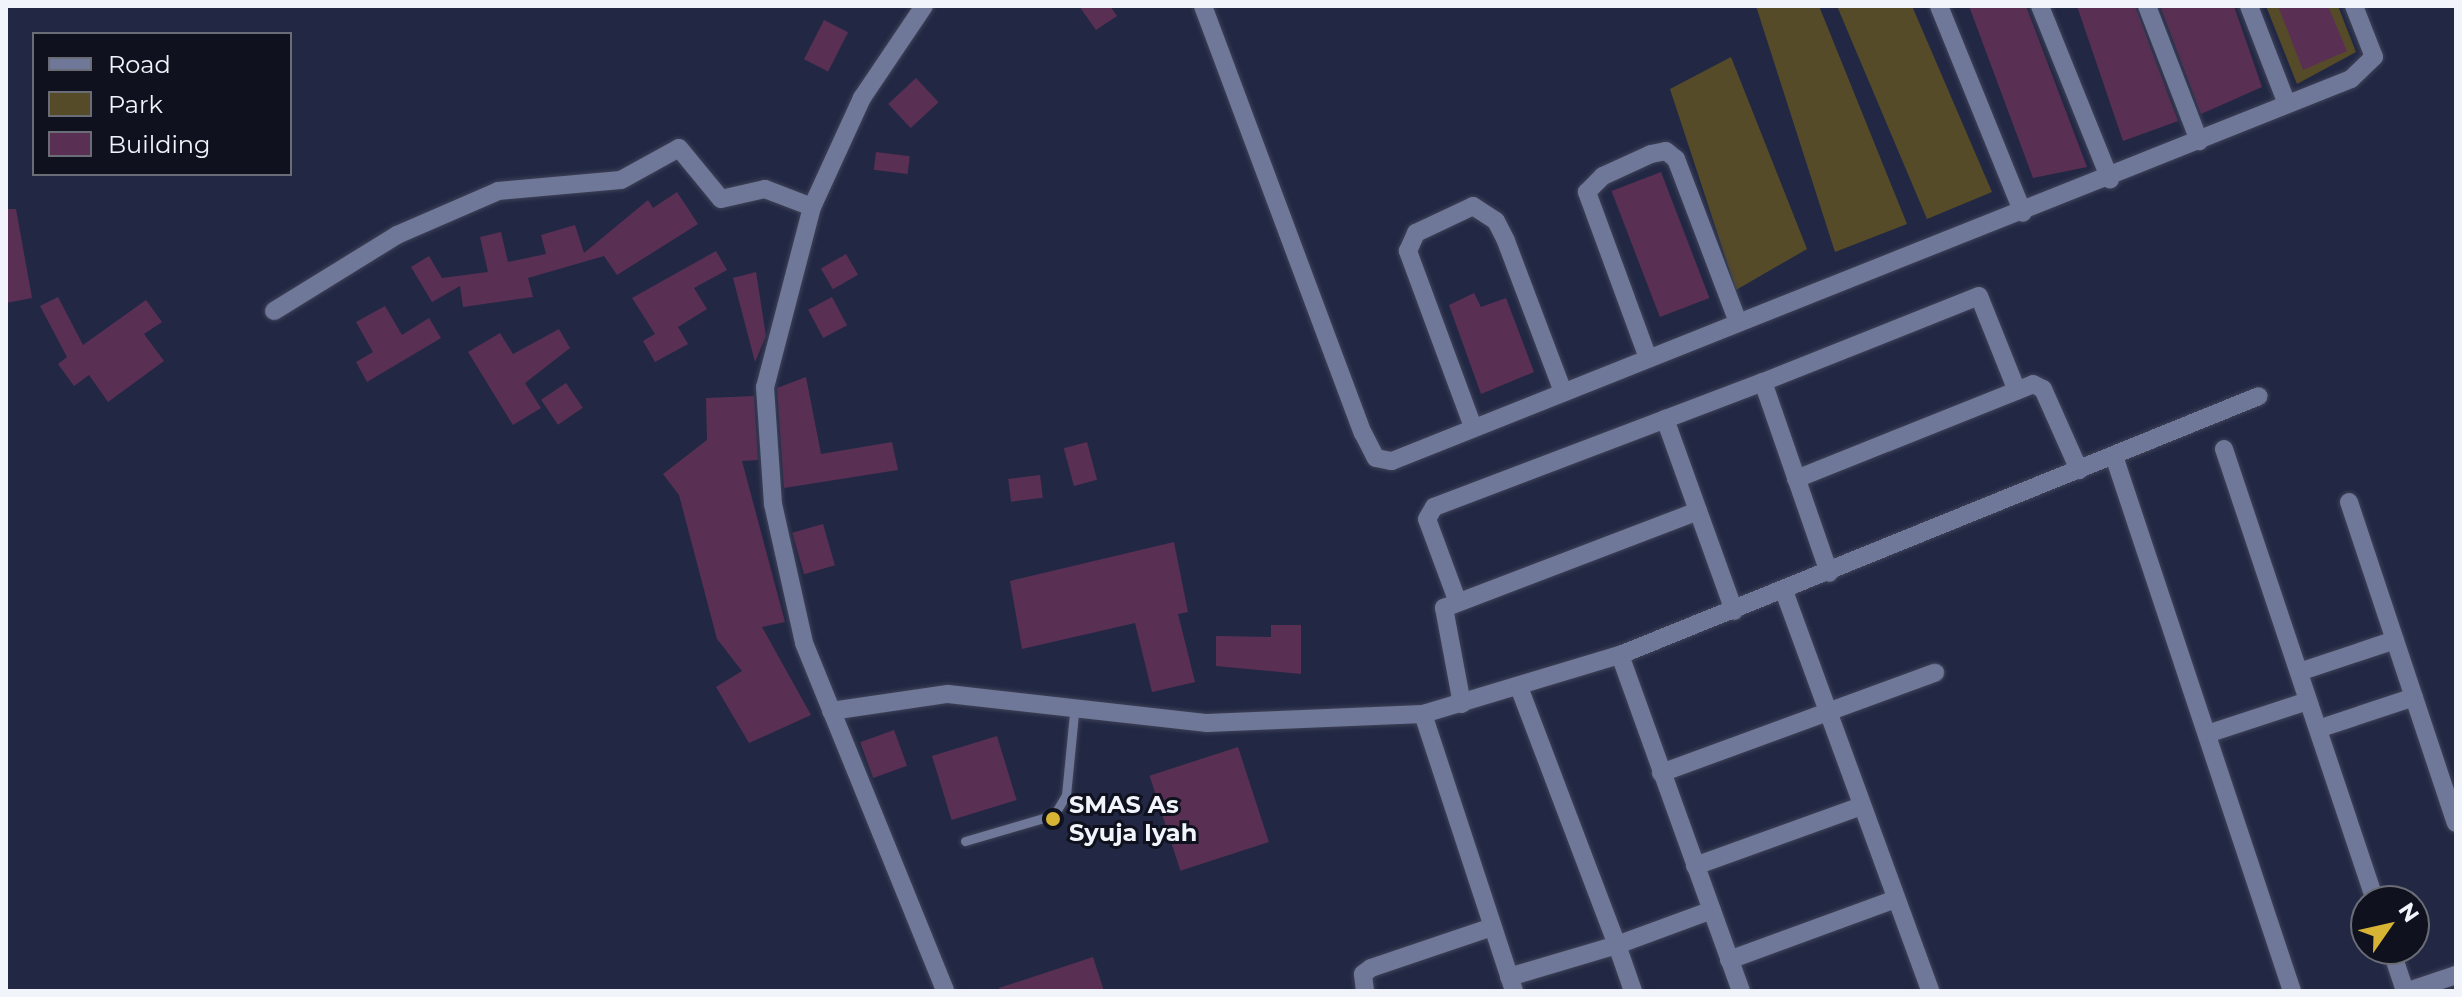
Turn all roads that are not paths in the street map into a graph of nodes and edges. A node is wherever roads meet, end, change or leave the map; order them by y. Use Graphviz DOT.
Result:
graph roads {
  1 [pos="924,6"];
  2 [pos="1203,6"];
  3 [pos="1939,6"];
  4 [pos="2040,6"];
  5 [pos="2147,6"];
  6 [pos="2249,6"];
  7 [pos="2354,6"];
  8 [pos="2287,104"];
  9 [pos="2199,141"];
  10 [pos="2110,179"];
  11 [pos="812,207"];
  12 [pos="2023,213"];
  13 [pos="274,311"];
  14 [pos="1737,320"];
  15 [pos="1648,358"];
  16 [pos="1763,382"];
  17 [pos="1562,389"];
  18 [pos="2017,391"];
  19 [pos="2259,396"];
  20 [pos="1665,419"];
  21 [pos="1473,427"];
  22 [pos="2224,449"];
  23 [pos="2114,456"];
  24 [pos="2079,470"];
  25 [pos="1796,479"];
  26 [pos="2349,502"];
  27 [pos="1698,511"];
  28 [pos="1829,573"];
  29 [pos="1784,591"];
  30 [pos="1457,600"];
  31 [pos="1734,611"];
  32 [pos="2395,640"];
  33 [pos="1620,655"];
  34 [pos="2299,672"];
  35 [pos="1935,673"];
  36 [pos="1520,689"];
  37 [pos="2414,697"];
  38 [pos="2308,701"];
  39 [pos="1462,704"];
  40 [pos="831,711"];
  41 [pos="1828,712"];
  42 [pos="1074,713"];
  43 [pos="1423,714"];
  44 [pos="2318,729"];
  45 [pos="2207,734"];
  46 [pos="1661,773"];
  47 [pos="1862,806"];
  48 [pos="2456,823"];
  49 [pos="965,841"];
  50 [pos="1695,866"];
  51 [pos="2370,885"];
  52 [pos="1896,899"];
  53 [pos="1712,910"];
  54 [pos="1492,927"];
  55 [pos="1617,945"];
  56 [pos="1729,960"];
  57 [pos="2397,965"];
  58 [pos="2456,975"];
  59 [pos="1511,984"];
  60 [pos="945,991"];
  61 [pos="1365,991"];
  62 [pos="1633,991"];
  63 [pos="1741,991"];
  64 [pos="1930,991"];
  65 [pos="2292,991"];
  66 [pos="2406,991"];
  1 -- 11 [label="street"];
  2 -- 21 [label="street"];
  3 -- 12 [label="street"];
  4 -- 10 [label="street"];
  5 -- 9 [label="street"];
  6 -- 8 [label="street"];
  7 -- 8 [label="street"];
  8 -- 9 [label="street"];
  9 -- 10 [label="street"];
  10 -- 12 [label="street"];
  11 -- 13 [label="street"];
  11 -- 40 [label="street"];
  12 -- 14 [label="street"];
  14 -- 15 [label="street"];
  14 -- 15 [label="street"];
  15 -- 17 [label="street"];
  16 -- 18 [label="street"];
  16 -- 20 [label="street"];
  16 -- 25 [label="street"];
  17 -- 21 [label="street"];
  17 -- 21 [label="street"];
  18 -- 24 [label="street"];
  18 -- 25 [label="street"];
  19 -- 23 [label="street"];
  20 -- 27 [label="street"];
  20 -- 30 [label="street"];
  22 -- 34 [label="street"];
  23 -- 24 [label="street"];
  23 -- 45 [label="street"];
  24 -- 28 [label="street"];
  25 -- 28 [label="street"];
  26 -- 32 [label="street"];
  27 -- 30 [label="street"];
  27 -- 31 [label="street"];
  28 -- 29 [label="street"];
  29 -- 31 [label="street"];
  29 -- 41 [label="street"];
  30 -- 39 [label="street"];
  31 -- 33 [label="street"];
  32 -- 34 [label="street"];
  32 -- 37 [label="street"];
  33 -- 36 [label="street"];
  33 -- 46 [label="street"];
  34 -- 38 [label="street"];
  35 -- 41 [label="street"];
  36 -- 39 [label="street"];
  36 -- 55 [label="street"];
  37 -- 44 [label="street"];
  37 -- 48 [label="street"];
  38 -- 44 [label="street"];
  38 -- 45 [label="street"];
  39 -- 43 [label="street"];
  40 -- 42 [label="street"];
  40 -- 60 [label="street"];
  41 -- 46 [label="street"];
  41 -- 47 [label="street"];
  42 -- 43 [label="street"];
  42 -- 49 [label="lane"];
  43 -- 54 [label="street"];
  44 -- 51 [label="street"];
  45 -- 65 [label="street"];
  46 -- 50 [label="street"];
  47 -- 50 [label="street"];
  47 -- 52 [label="street"];
  50 -- 53 [label="street"];
  52 -- 56 [label="street"];
  52 -- 64 [label="street"];
  53 -- 55 [label="street"];
  53 -- 56 [label="street"];
  54 -- 59 [label="street"];
  54 -- 61 [label="street"];
  55 -- 59 [label="street"];
  55 -- 62 [label="street"];
  56 -- 63 [label="street"];
  57 -- 66 [label="street"];
  58 -- 66 [label="street"];
}
